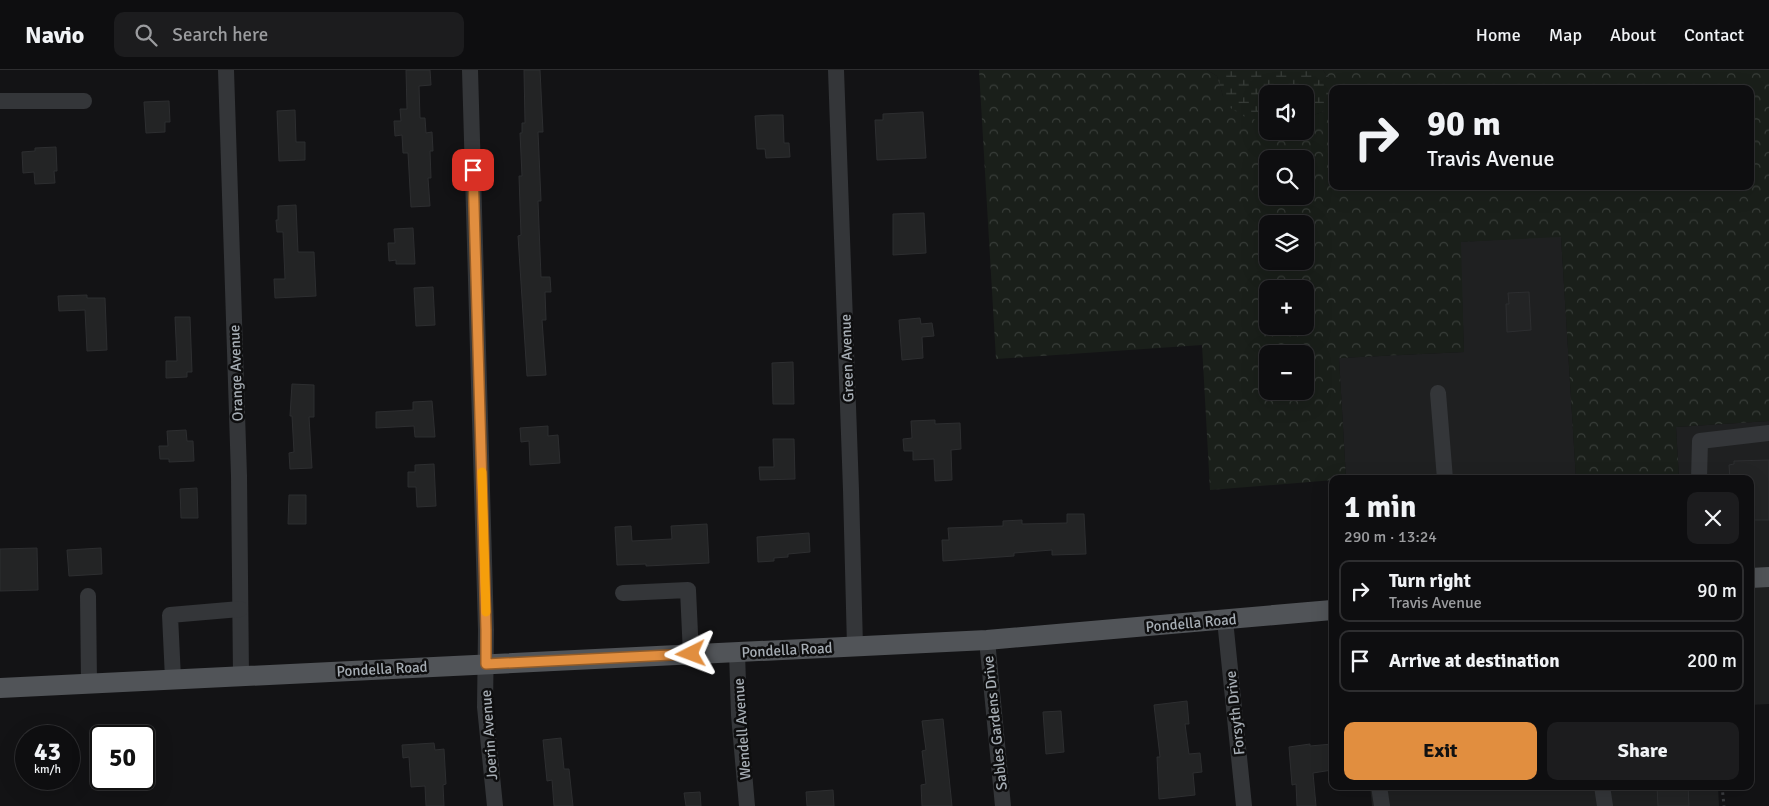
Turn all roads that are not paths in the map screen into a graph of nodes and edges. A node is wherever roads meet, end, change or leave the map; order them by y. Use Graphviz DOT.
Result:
graph roads {
  1 [pos="226,70"];
  2 [pos="470,70"];
  3 [pos="836,70"];
  4 [pos="0,101"];
  5 [pos="84,101"];
  6 [pos="1438,394"];
  7 [pos="1769,433"];
  8 [pos="1444,475"];
  9 [pos="1699,475"];
  10 [pos="1769,577"];
  11 [pos="1754,578"];
  12 [pos="622,593"];
  13 [pos="88,596"];
  14 [pos="240,610"];
  15 [pos="1329,610"];
  16 [pos="1225,620"];
  17 [pos="987,640"];
  18 [pos="855,647"];
  19 [pos="737,652"];
  20 [pos="691,654"];
  21 [pos="486,664"];
  22 [pos="241,676"];
  23 [pos="173,679"];
  24 [pos="89,683"];
  25 [pos="0,688"];
  26 [pos="1380,790"];
  27 [pos="1602,790"];
  28 [pos="495,806"];
  29 [pos="747,806"];
  30 [pos="1003,806"];
  31 [pos="1244,806"];
  32 [pos="1382,806"];
  33 [pos="1604,806"];
  1 -- 14 [label="street, Orange Avenue"];
  2 -- 21 [label="street, Joerin Avenue"];
  3 -- 18 [label="street, Green Avenue"];
  4 -- 5 [label="street"];
  6 -- 8 [label="street"];
  7 -- 9 [label="street"];
  10 -- 11 [label="main road"];
  12 -- 20 [label="street"];
  13 -- 24 [label="street"];
  14 -- 22 [label="street, Orange Avenue"];
  14 -- 23 [label="street"];
  15 -- 16 [label="main road, Pondella Road"];
  16 -- 17 [label="main road, Pondella Road"];
  16 -- 31 [label="street, Forsyth Drive"];
  17 -- 18 [label="main road, Pondella Road"];
  17 -- 30 [label="street, Sables Gardens Drive"];
  18 -- 19 [label="main road, Pondella Road"];
  19 -- 20 [label="main road, Pondella Road"];
  19 -- 29 [label="street, Wendell Avenue"];
  20 -- 21 [label="main road, Pondella Road"];
  21 -- 22 [label="main road, Pondella Road"];
  21 -- 28 [label="street, Joerin Avenue"];
  22 -- 23 [label="main road, Pondella Road"];
  23 -- 24 [label="main road, Pondella Road"];
  24 -- 25 [label="main road, Pondella Road"];
  26 -- 32 [label="street"];
  27 -- 33 [label="street"];
}
